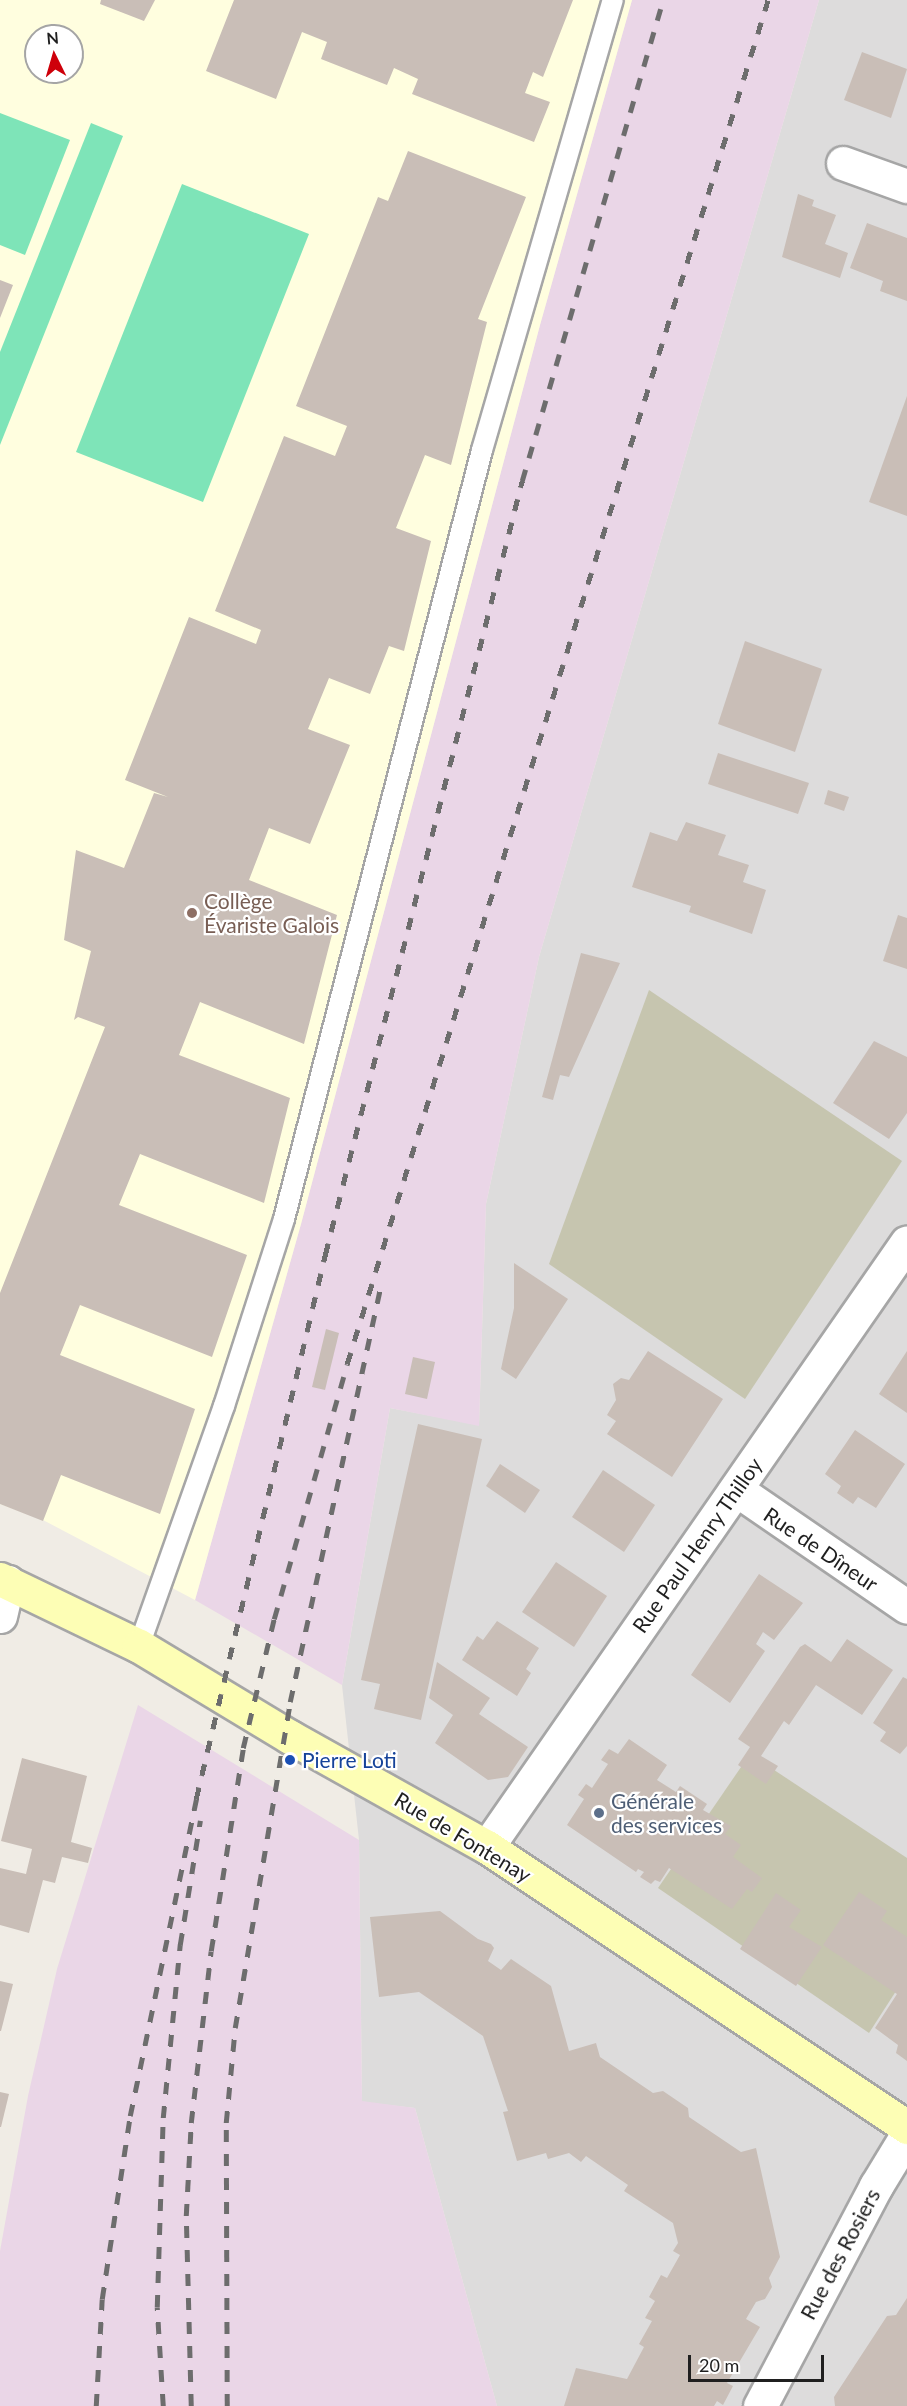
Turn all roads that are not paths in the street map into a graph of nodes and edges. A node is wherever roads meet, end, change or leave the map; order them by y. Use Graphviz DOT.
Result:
graph roads {
  1 [pos="613,0"];
  2 [pos="843,163"];
  3 [pos="907,186"];
  4 [pos="907,1242"];
  5 [pos="737,1490"];
  6 [pos="4,1581"];
  7 [pos="907,1607"];
  8 [pos="0,1616"];
  9 [pos="139,1646"];
  10 [pos="487,1847"];
  11 [pos="907,2127"];
  12 [pos="907,2135"];
  13 [pos="760,2406"];
  1 -- 9 [label="lane"];
  2 -- 3 [label="street"];
  4 -- 5 [label="street, Rue Paul Henry Thilloy"];
  5 -- 7 [label="street, Rue de Dîneur"];
  5 -- 10 [label="street, Rue Paul Henry Thilloy"];
  6 -- 8 [label="street"];
  6 -- 9 [label="main road, Rue de Fontenay"];
  9 -- 10 [label="main road, Rue de Fontenay"];
  10 -- 11 [label="main road, Rue de Fontenay"];
  12 -- 13 [label="street, Rue des Rosiers"];
}
